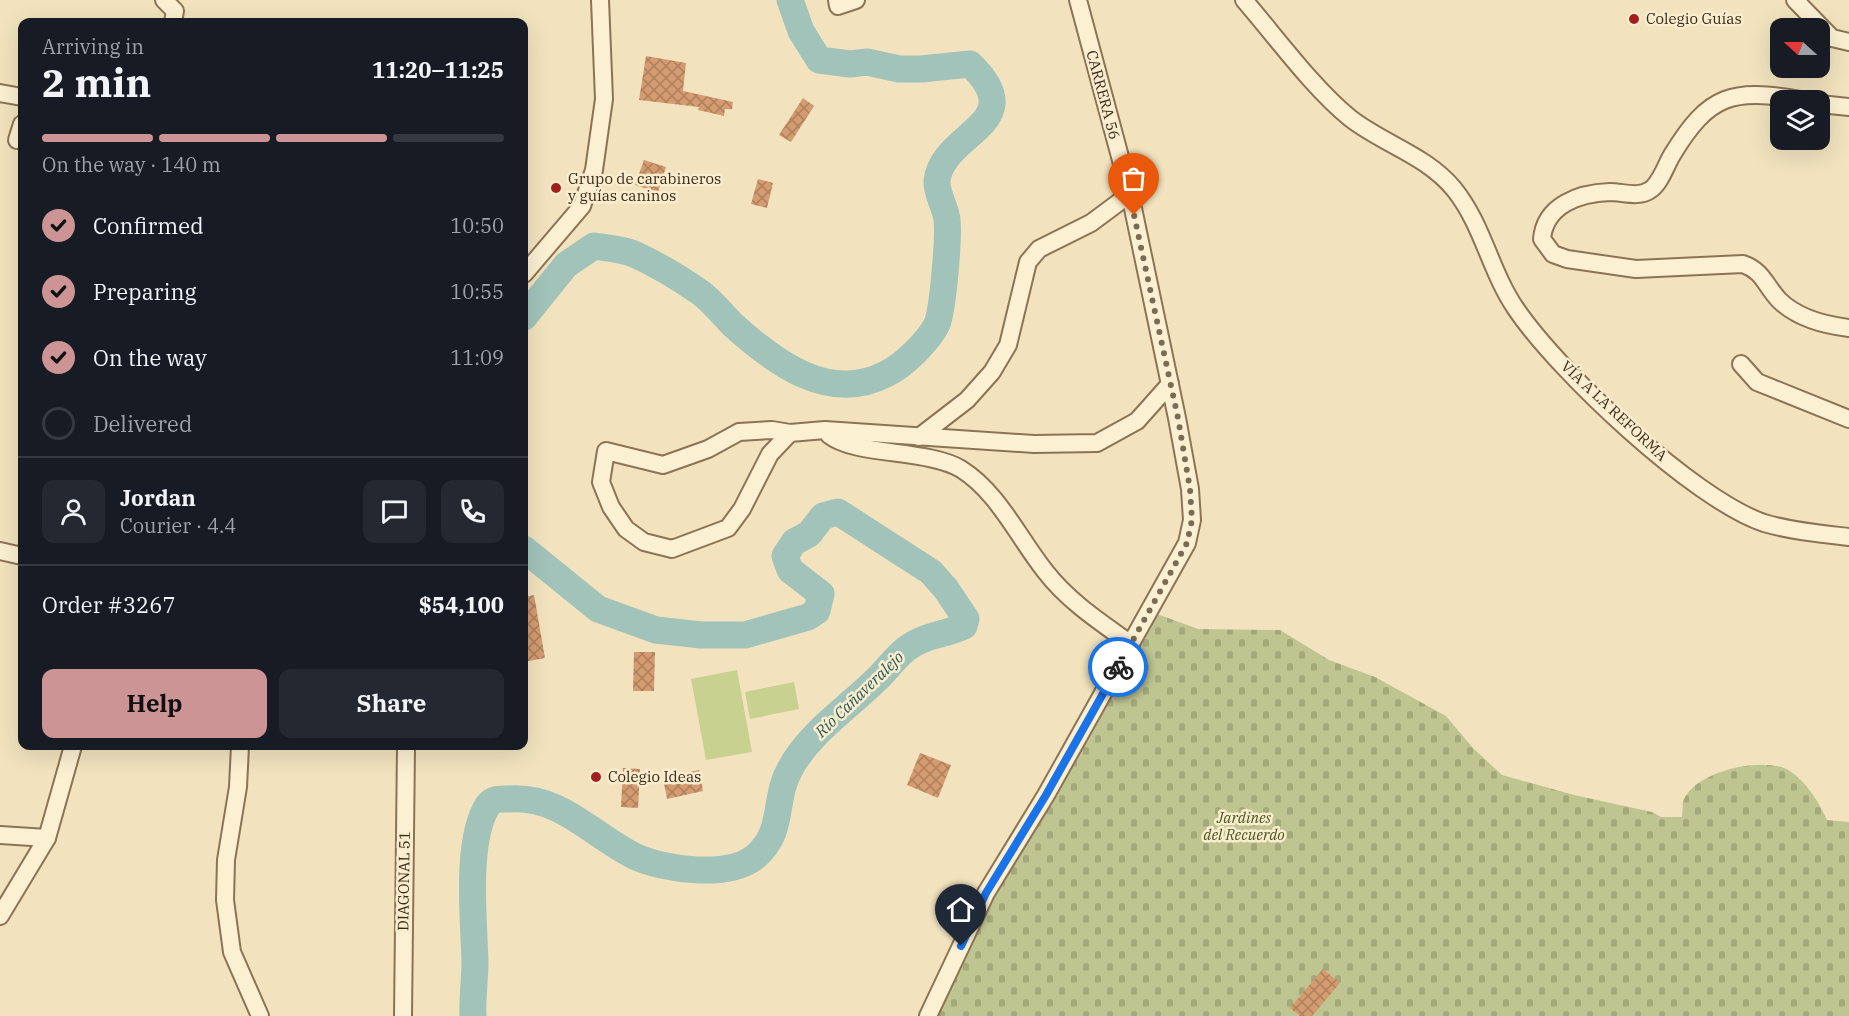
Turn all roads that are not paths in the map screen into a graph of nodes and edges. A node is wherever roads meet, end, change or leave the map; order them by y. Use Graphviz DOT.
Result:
graph roads {
  1 [pos="164,0"];
  2 [pos="600,0"];
  3 [pos="856,0"];
  4 [pos="1078,0"];
  5 [pos="1244,0"];
  6 [pos="1795,0"];
  7 [pos="838,3"];
  8 [pos="174,18"];
  9 [pos="1849,42"];
  10 [pos="0,93"];
  11 [pos="1770,95"];
  12 [pos="18,96"];
  13 [pos="1830,105"];
  14 [pos="1849,106"];
  15 [pos="1130,194"];
  16 [pos="528,269"];
  17 [pos="1849,328"];
  18 [pos="1741,364"];
  19 [pos="1170,384"];
  20 [pos="1849,419"];
  21 [pos="825,430"];
  22 [pos="790,433"];
  23 [pos="919,437"];
  24 [pos="1849,537"];
  25 [pos="0,551"];
  26 [pos="18,555"];
  27 [pos="1131,644"];
  28 [pos="72,750"];
  29 [pos="240,750"];
  30 [pos="406,750"];
  31 [pos="0,835"];
  32 [pos="47,837"];
  33 [pos="0,916"];
  34 [pos="260,1016"];
  35 [pos="403,1016"];
  36 [pos="928,1016"];
  1 -- 8 [label="street"];
  2 -- 16 [label="street"];
  3 -- 7 [label="street"];
  4 -- 15 [label="street, CARRERA 56"];
  5 -- 24 [label="street, VÍA A LA REFORMA"];
  6 -- 9 [label="street"];
  10 -- 12 [label="street"];
  11 -- 17 [label="street"];
  13 -- 14 [label="street"];
  15 -- 19 [label="street, CARRERA 56"];
  15 -- 23 [label="street"];
  18 -- 20 [label="street"];
  19 -- 23 [label="street"];
  19 -- 27 [label="street, CARRERA 56"];
  21 -- 22 [label="street"];
  21 -- 23 [label="street"];
  21 -- 27 [label="street"];
  22 -- 22 [label="street"];
  25 -- 26 [label="street"];
  27 -- 36 [label="street, CARRERA 56"];
  28 -- 32 [label="street"];
  29 -- 34 [label="street"];
  30 -- 35 [label="street, DIAGONAL 51"];
  31 -- 32 [label="street"];
  32 -- 33 [label="street"];
}
